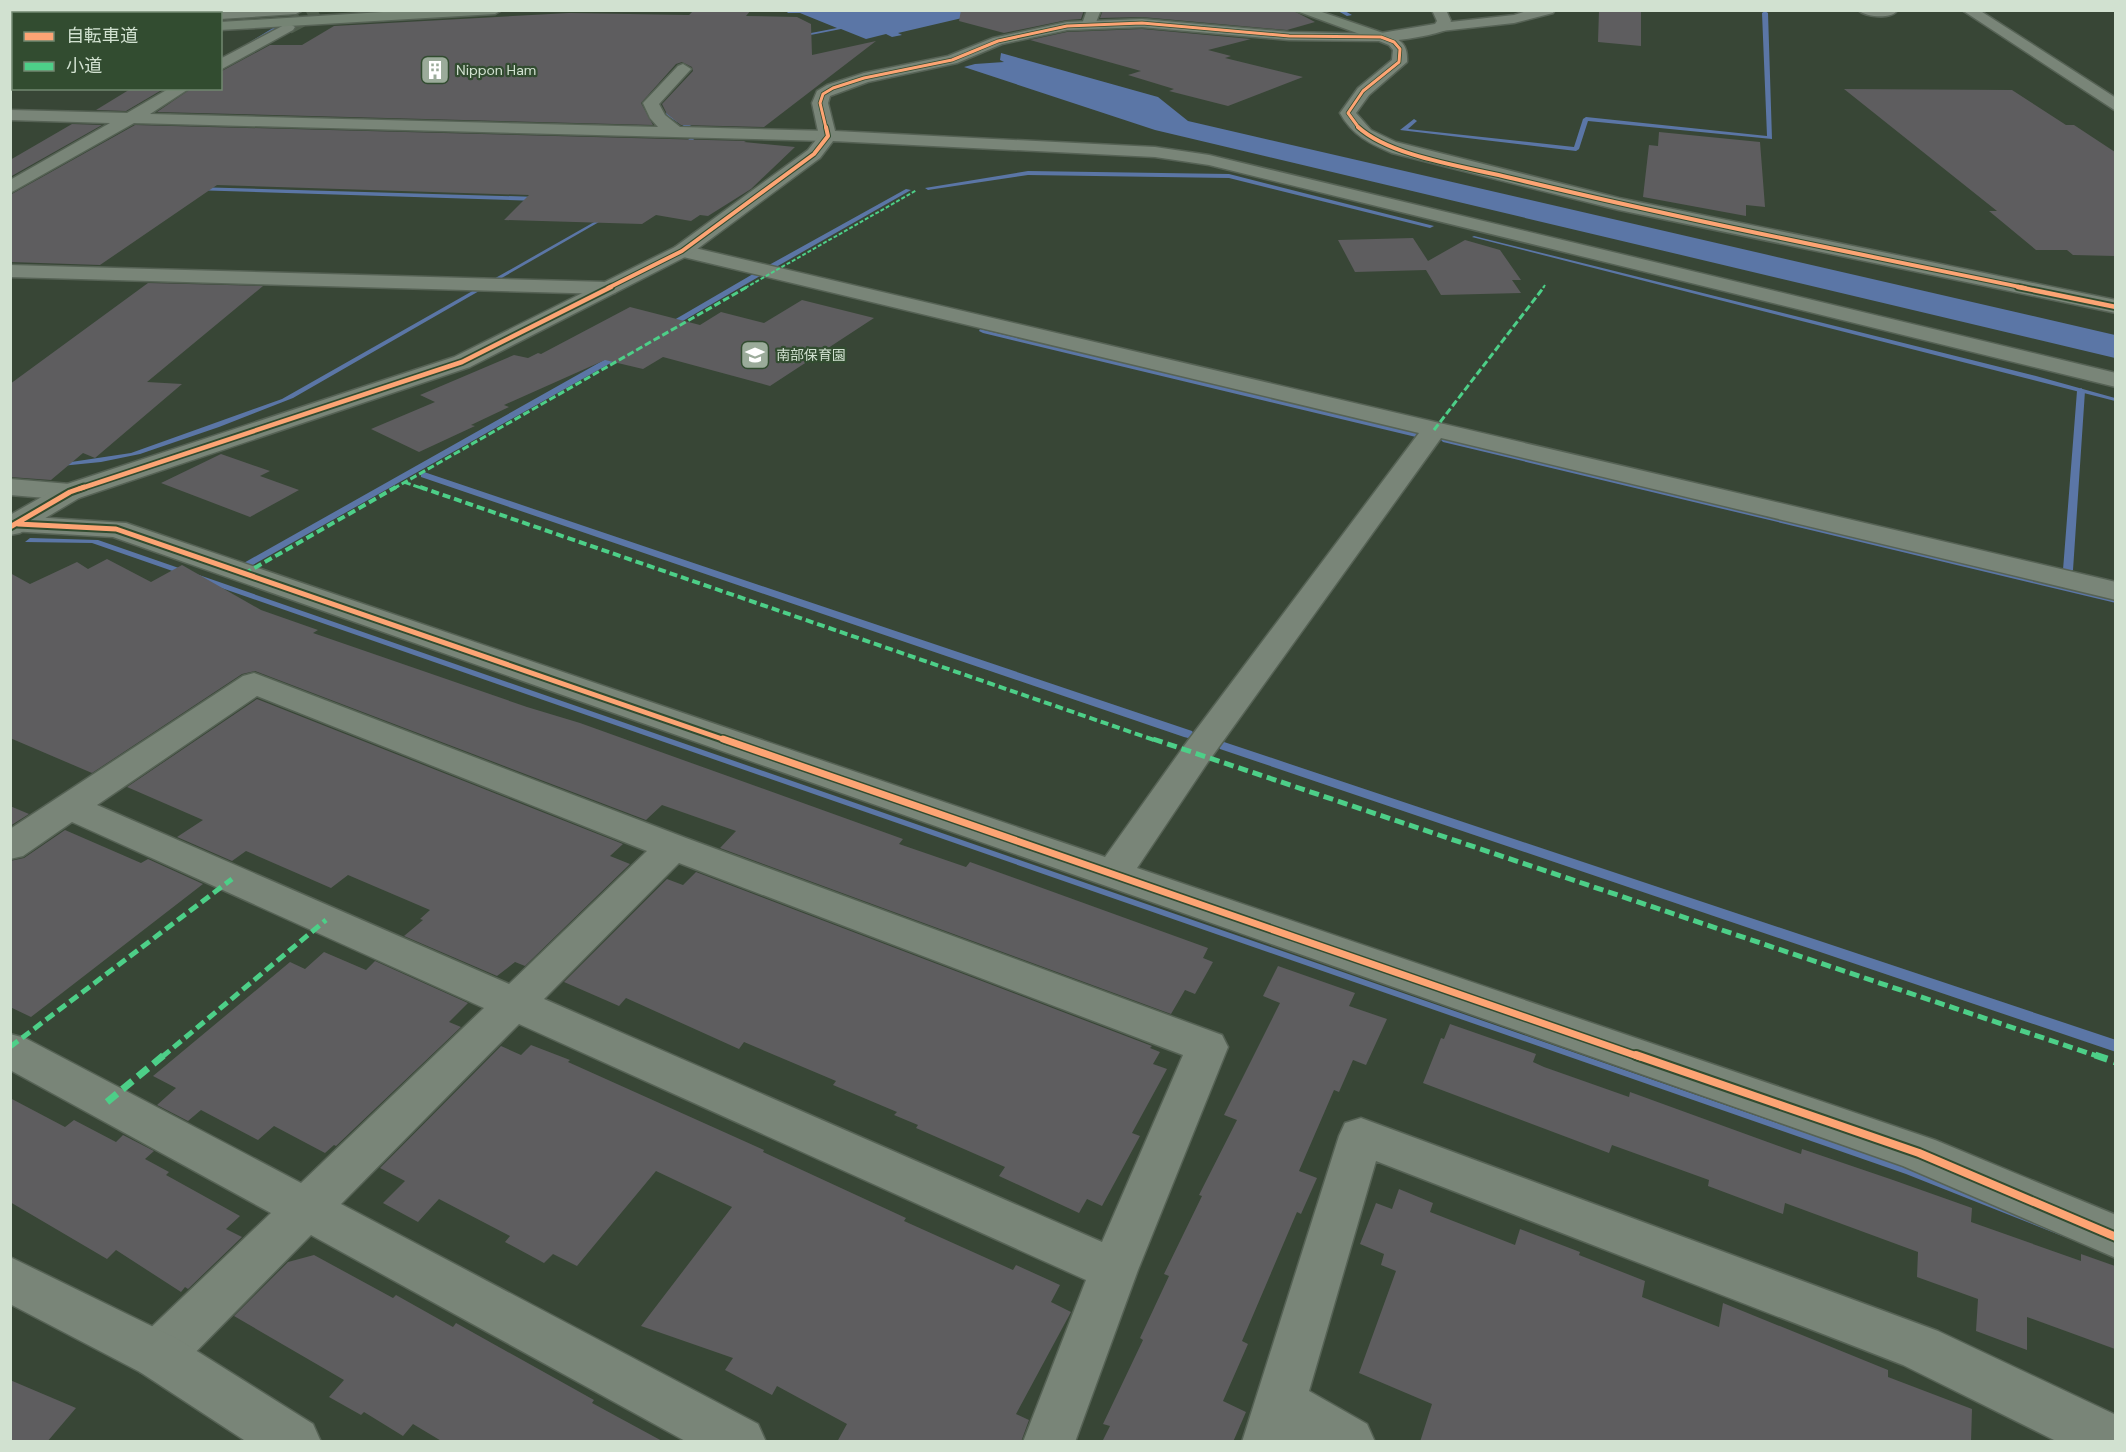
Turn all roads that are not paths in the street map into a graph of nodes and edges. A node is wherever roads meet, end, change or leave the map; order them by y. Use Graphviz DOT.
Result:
graph roads {
  1 [pos="296,10"];
  2 [pos="414,10"];
  3 [pos="495,10"];
  4 [pos="1301,10"];
  5 [pos="1439,10"];
  6 [pos="1548,10"];
  7 [pos="1865,10"];
  8 [pos="1888,10"];
  9 [pos="1968,10"];
  10 [pos="10,11"];
  11 [pos="43,12"];
  12 [pos="222,15"];
  13 [pos="1091,17"];
  14 [pos="222,24"];
  15 [pos="222,24"];
  16 [pos="288,27"];
  17 [pos="1441,27"];
  18 [pos="1381,37"];
  19 [pos="222,65"];
  20 [pos="683,69"];
  21 [pos="179,90"];
  22 [pos="2115,106"];
  23 [pos="10,115"];
  24 [pos="131,118"];
  25 [pos="687,132"];
  26 [pos="828,136"];
  27 [pos="10,188"];
  28 [pos="682,250"];
  29 [pos="10,271"];
  30 [pos="608,288"];
  31 [pos="2115,307"];
  32 [pos="2115,380"];
  33 [pos="1434,430"];
  34 [pos="10,487"];
  35 [pos="70,492"];
  36 [pos="14,525"];
  37 [pos="2115,591"];
  38 [pos="70,807"];
  39 [pos="10,847"];
  40 [pos="674,847"];
  41 [pos="1113,874"];
  42 [pos="513,1004"];
  43 [pos="10,1050"];
  44 [pos="306,1209"];
  45 [pos="2115,1236"];
  46 [pos="1114,1270"];
  47 [pos="10,1279"];
  48 [pos="158,1355"];
  49 [pos="1273,1422"];
  50 [pos="295,1442"];
  51 [pos="740,1442"];
  52 [pos="1049,1442"];
  53 [pos="1349,1442"];
  54 [pos="2115,1442"];
  1 -- 12 [label="street"];
  2 -- 14 [label="highway"];
  3 -- 15 [label="highway"];
  4 -- 18 [label="highway"];
  5 -- 17 [label="street"];
  6 -- 17 [label="street"];
  7 -- 8 [label="street"];
  9 -- 22 [label="street"];
  10 -- 11 [label="street"];
  13 -- 18 [label="street"];
  13 -- 26 [label="street"];
  16 -- 19 [label="street"];
  17 -- 18 [label="street"];
  18 -- 31 [label="street"];
  20 -- 25 [label="street"];
  21 -- 24 [label="street"];
  23 -- 24 [label="street"];
  24 -- 25 [label="street"];
  24 -- 27 [label="street"];
  25 -- 26 [label="street"];
  26 -- 28 [label="street"];
  26 -- 32 [label="street"];
  28 -- 30 [label="street"];
  28 -- 33 [label="street"];
  29 -- 30 [label="street"];
  30 -- 35 [label="street"];
  33 -- 37 [label="street"];
  33 -- 41 [label="street"];
  34 -- 35 [label="street"];
  35 -- 36 [label="street"];
  36 -- 41 [label="street"];
  38 -- 39 [label="street"];
  38 -- 40 [label="street"];
  38 -- 42 [label="street"];
  40 -- 42 [label="street"];
  40 -- 46 [label="street"];
  41 -- 45 [label="street"];
  42 -- 44 [label="street"];
  42 -- 46 [label="street"];
  43 -- 44 [label="street"];
  44 -- 48 [label="street"];
  44 -- 51 [label="street"];
  46 -- 52 [label="street"];
  47 -- 48 [label="street"];
  48 -- 50 [label="street"];
  49 -- 53 [label="street"];
  49 -- 54 [label="street"];
}
